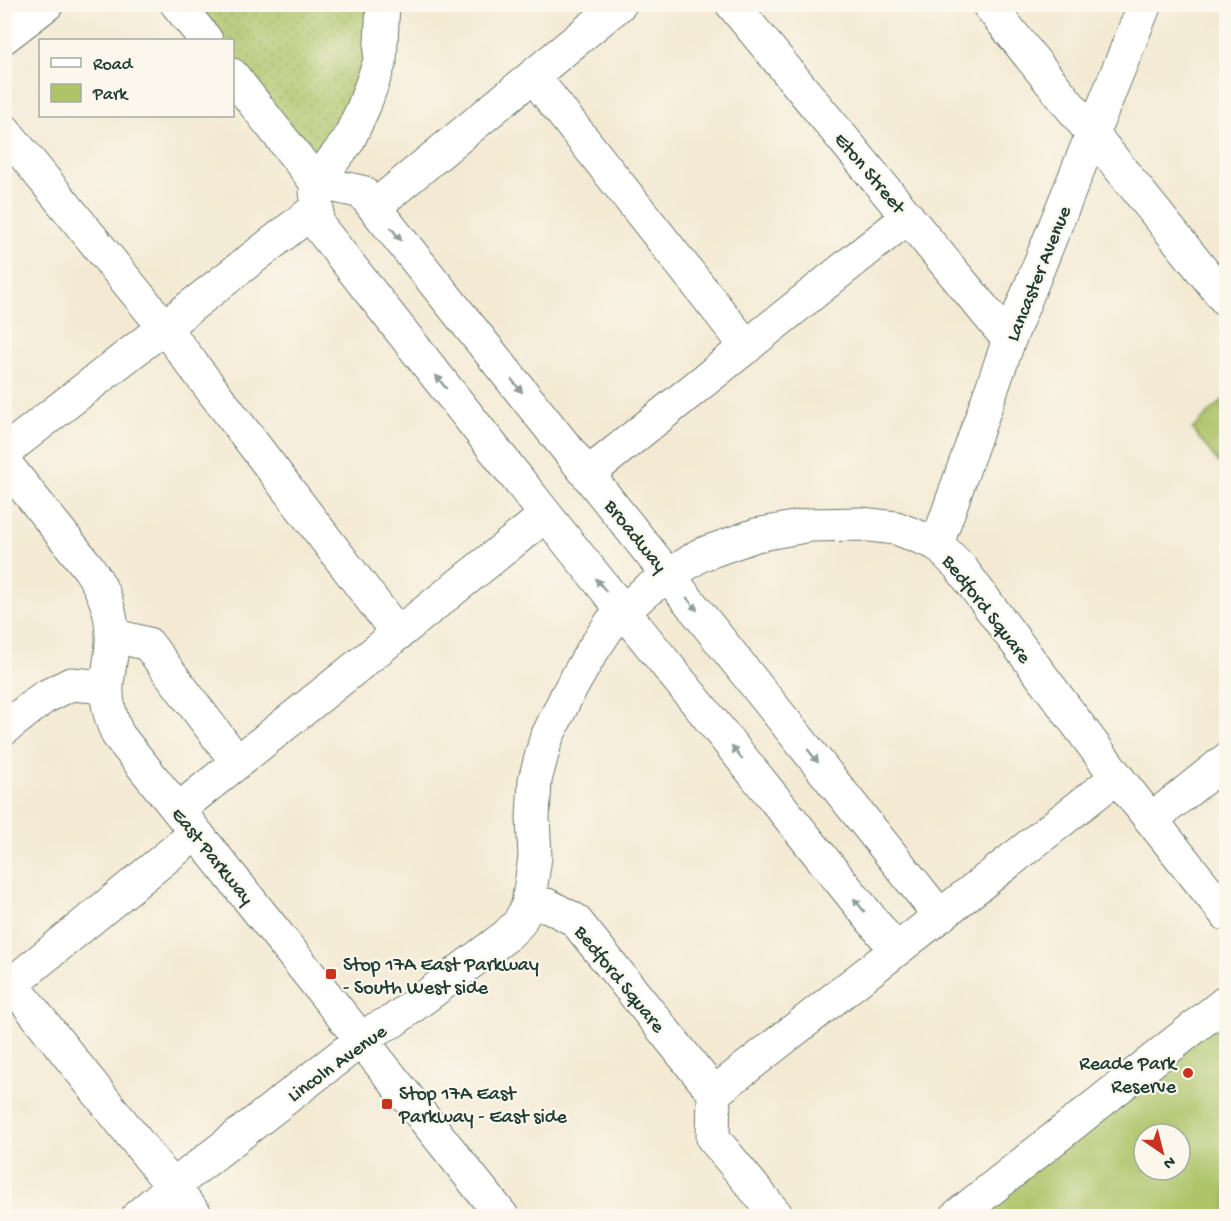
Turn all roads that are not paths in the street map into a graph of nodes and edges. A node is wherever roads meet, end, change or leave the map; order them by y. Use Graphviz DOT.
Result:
graph roads {
  1 [pos="46,4"];
  2 [pos="177,4"];
  3 [pos="382,4"];
  4 [pos="620,4"];
  5 [pos="732,4"];
  6 [pos="988,4"];
  7 [pos="1145,4"];
  8 [pos="4,37"];
  9 [pos="205,39"];
  10 [pos="533,76"];
  11 [pos="234,78"];
  12 [pos="4,130"];
  13 [pos="1092,134"];
  14 [pos="317,195"];
  15 [pos="374,207"];
  16 [pos="908,218"];
  17 [pos="1227,300"];
  18 [pos="164,327"];
  19 [pos="1009,340"];
  20 [pos="747,347"];
  21 [pos="4,452"];
  22 [pos="4,462"];
  23 [pos="588,474"];
  24 [pos="546,515"];
  25 [pos="937,544"];
  26 [pos="669,575"];
  27 [pos="623,612"];
  28 [pos="398,634"];
  29 [pos="112,635"];
  30 [pos="107,687"];
  31 [pos="4,729"];
  32 [pos="1227,759"];
  33 [pos="237,762"];
  34 [pos="1117,777"];
  35 [pos="1151,820"];
  36 [pos="187,822"];
  37 [pos="528,905"];
  38 [pos="1227,914"];
  39 [pos="940,915"];
  40 [pos="896,950"];
  41 [pos="8,987"];
  42 [pos="1227,1002"];
  43 [pos="361,1040"];
  44 [pos="714,1093"];
  45 [pos="172,1187"];
  46 [pos="138,1216"];
  47 [pos="196,1216"];
  48 [pos="502,1216"];
  49 [pos="777,1216"];
  50 [pos="957,1216"];
  1 -- 8 [label="street"];
  2 -- 9 [label="street"];
  3 -- 14 [label="street"];
  4 -- 10 [label="street"];
  5 -- 16 [label="street, Eton Street"];
  6 -- 13 [label="street"];
  7 -- 13 [label="street, Lancaster Avenue"];
  10 -- 15 [label="street"];
  10 -- 20 [label="street"];
  11 -- 14 [label="street"];
  12 -- 18 [label="street"];
  13 -- 17 [label="street"];
  13 -- 19 [label="street, Lancaster Avenue"];
  14 -- 15 [label="street, Broadway"];
  14 -- 18 [label="street"];
  24 -- 14 [label="street, one-way"];
  15 -- 23 [label="street, Broadway, one-way"];
  16 -- 19 [label="street, Eton Street"];
  16 -- 20 [label="street"];
  18 -- 21 [label="street"];
  18 -- 28 [label="street"];
  19 -- 25 [label="street, Lancaster Avenue"];
  20 -- 23 [label="street"];
  22 -- 29 [label="street, East Parkway"];
  23 -- 26 [label="street, Broadway"];
  27 -- 24 [label="street, one-way"];
  24 -- 28 [label="street"];
  25 -- 26 [label="street, Bedford Square"];
  25 -- 34 [label="street, Bedford Square"];
  26 -- 27 [label="street, Bedford Square"];
  26 -- 39 [label="street, Broadway, one-way"];
  27 -- 37 [label="street, Bedford Square"];
  40 -- 27 [label="street, one-way"];
  28 -- 33 [label="street"];
  29 -- 30 [label="street, East Parkway"];
  29 -- 33 [label="street"];
  30 -- 31 [label="street"];
  30 -- 36 [label="street, East Parkway"];
  32 -- 35 [label="street"];
  33 -- 36 [label="street"];
  34 -- 35 [label="street, Bedford Square"];
  34 -- 39 [label="street"];
  35 -- 38 [label="street, Bedford Square"];
  36 -- 41 [label="street"];
  36 -- 43 [label="street, East Parkway"];
  37 -- 43 [label="street, Lincoln Avenue"];
  37 -- 44 [label="street, Bedford Square"];
  39 -- 40 [label="street"];
  40 -- 44 [label="street"];
  41 -- 45 [label="street"];
  42 -- 50 [label="street"];
  43 -- 45 [label="street, Lincoln Avenue"];
  43 -- 48 [label="street, East Parkway"];
  44 -- 49 [label="street"];
  45 -- 46 [label="street, Lincoln Avenue"];
  45 -- 47 [label="street"];
}
